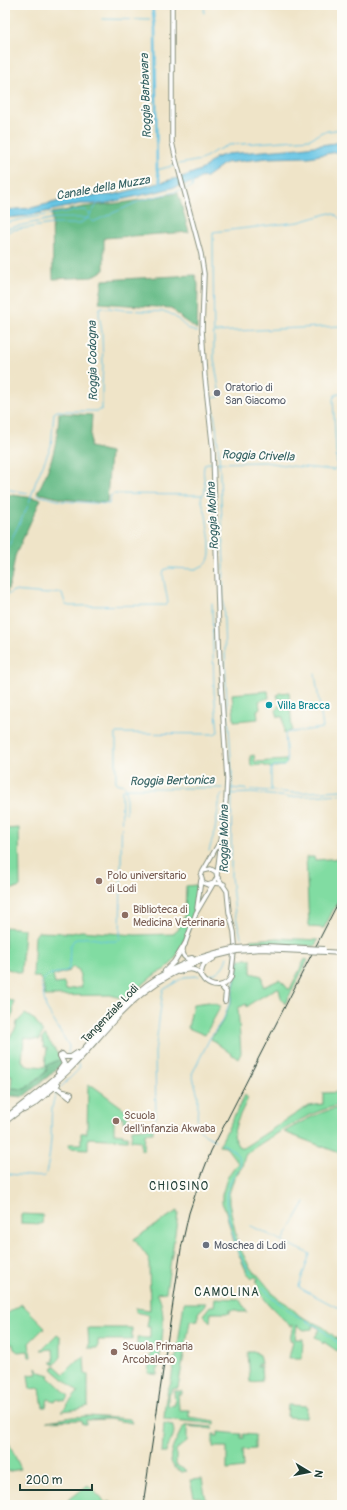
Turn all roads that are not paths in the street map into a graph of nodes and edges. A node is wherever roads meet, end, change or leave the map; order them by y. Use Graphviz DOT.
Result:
graph roads {
  1 [pos="172,5"];
  2 [pos="221,838"];
  3 [pos="203,871"];
  4 [pos="217,875"];
  5 [pos="201,878"];
  6 [pos="214,884"];
  7 [pos="224,884"];
  8 [pos="196,913"];
  9 [pos="185,944"];
  10 [pos="235,950"];
  11 [pos="342,952"];
  12 [pos="222,954"];
  13 [pos="203,956"];
  14 [pos="167,976"];
  15 [pos="201,977"];
  16 [pos="231,977"];
  17 [pos="150,983"];
  18 [pos="221,986"];
  19 [pos="225,1000"];
  20 [pos="89,1043"];
  21 [pos="71,1068"];
  22 [pos="51,1081"];
  23 [pos="57,1087"];
  24 [pos="70,1096"];
  25 [pos="15,1114"];
  26 [pos="5,1118"];
  27 [pos="5,1122"];
  1 -- 2 [label="main road"];
  2 -- 3 [label="main road"];
  2 -- 4 [label="main road"];
  3 -- 4 [label="main road"];
  3 -- 5 [label="main road"];
  4 -- 6 [label="main road"];
  4 -- 7 [label="main road"];
  5 -- 6 [label="main road"];
  5 -- 8 [label="main road"];
  6 -- 7 [label="main road"];
  6 -- 8 [label="main road"];
  7 -- 16 [label="main road"];
  8 -- 9 [label="main road"];
  9 -- 13 [label="highway"];
  9 -- 17 [label="highway"];
  10 -- 11 [label="highway, Tangenziale Lodi, bridge"];
  10 -- 12 [label="highway, Tangenziale Lodi"];
  10 -- 13 [label="highway"];
  12 -- 14 [label="highway, Tangenziale Lodi"];
  12 -- 15 [label="highway"];
  13 -- 17 [label="highway"];
  14 -- 15 [label="highway"];
  14 -- 21 [label="highway, Tangenziale Lodi"];
  15 -- 18 [label="highway"];
  16 -- 18 [label="highway"];
  17 -- 20 [label="highway"];
  18 -- 19 [label="highway"];
  20 -- 22 [label="highway"];
  20 -- 22 [label="highway"];
  21 -- 23 [label="highway"];
  21 -- 25 [label="highway, Tangenziale Lodi"];
  22 -- 26 [label="highway"];
  23 -- 24 [label="highway"];
  23 -- 25 [label="highway"];
  25 -- 27 [label="highway, Tangenziale Lodi"];
}
